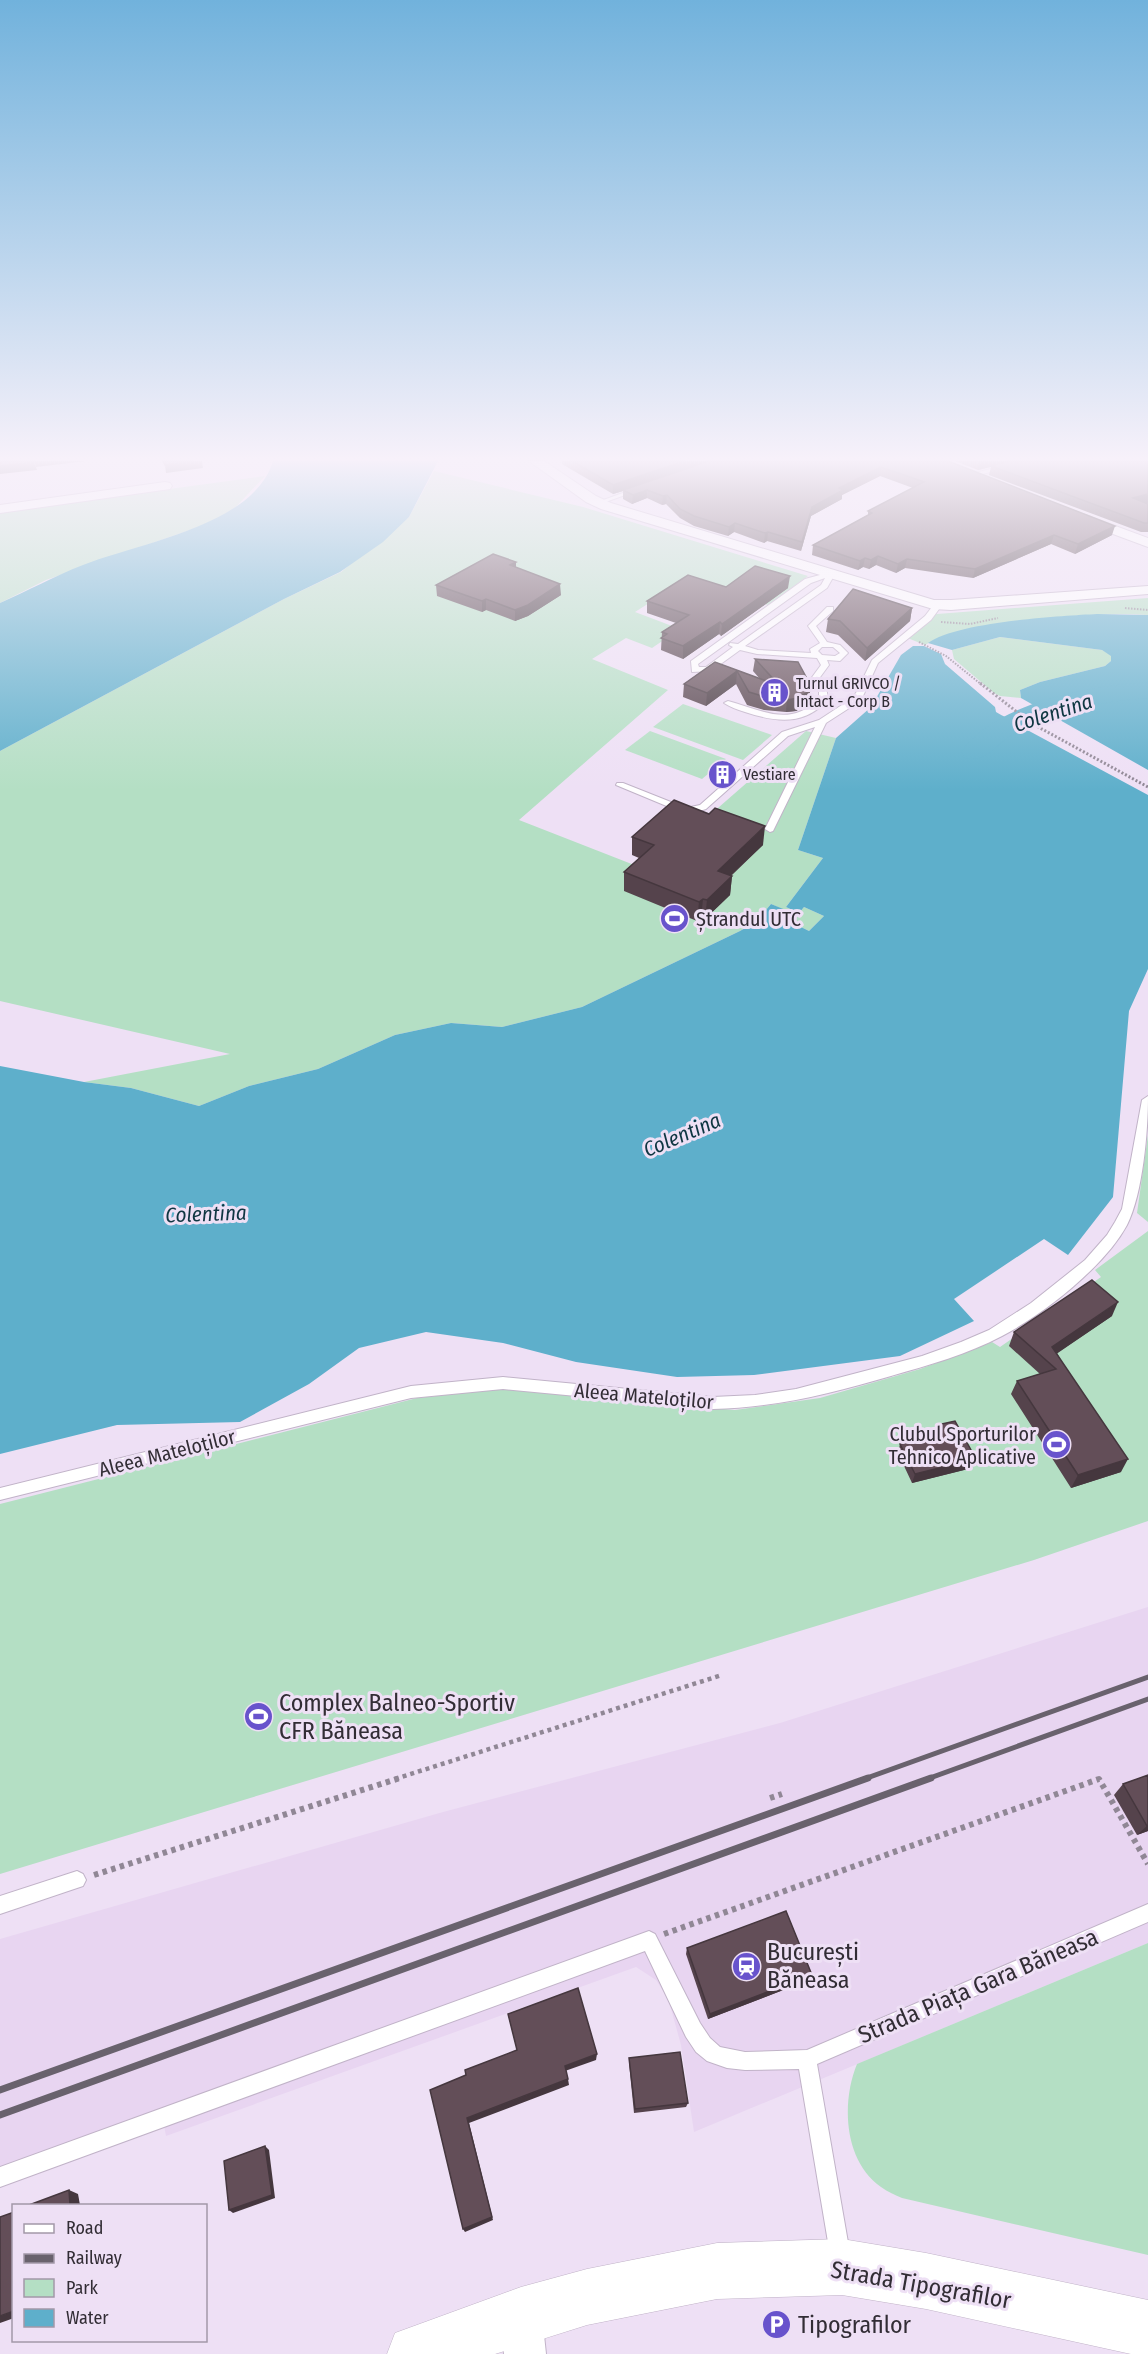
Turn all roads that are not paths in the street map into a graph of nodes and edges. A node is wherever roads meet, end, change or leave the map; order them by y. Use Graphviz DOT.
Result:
graph roads {
  1 [pos="821,571"];
  2 [pos="831,574"];
  3 [pos="1148,590"];
  4 [pos="938,605"];
  5 [pos="768,609"];
  6 [pos="830,609"];
  7 [pos="783,615"];
  8 [pos="724,641"];
  9 [pos="825,645"];
  10 [pos="739,647"];
  11 [pos="820,657"];
  12 [pos="728,703"];
  13 [pos="822,722"];
  14 [pos="620,785"];
  15 [pos="770,829"];
  16 [pos="1148,1100"];
  17 [pos="0,1494"];
  18 [pos="77,1880"];
  19 [pos="0,1905"];
  20 [pos="1148,1913"];
  21 [pos="807,2059"];
  22 [pos="0,2177"];
  23 [pos="842,2267"];
  24 [pos="1148,2329"];
  25 [pos="523,2335"];
  26 [pos="416,2354"];
  1 -- 2 [label="street"];
  2 -- 4 [label="street"];
  2 -- 5 [label="lane"];
  2 -- 7 [label="lane"];
  3 -- 4 [label="street"];
  4 -- 13 [label="lane"];
  5 -- 7 [label="lane"];
  5 -- 8 [label="lane"];
  6 -- 9 [label="lane"];
  7 -- 10 [label="lane"];
  8 -- 10 [label="lane"];
  8 -- 10 [label="lane"];
  9 -- 11 [label="lane"];
  9 -- 11 [label="lane"];
  10 -- 11 [label="lane"];
  11 -- 12 [label="lane"];
  13 -- 14 [label="lane"];
  13 -- 15 [label="lane"];
  16 -- 17 [label="lane, Aleea Mateloților"];
  18 -- 19 [label="lane"];
  20 -- 21 [label="lane, Strada Piața Gara Băneasa"];
  21 -- 22 [label="lane, Strada Piața Gara Băneasa"];
  21 -- 23 [label="lane"];
  23 -- 24 [label="street, Strada Tipografilor"];
  23 -- 25 [label="street, Strada Tipografilor"];
  25 -- 26 [label="street, Strada Tipografilor"];
}
